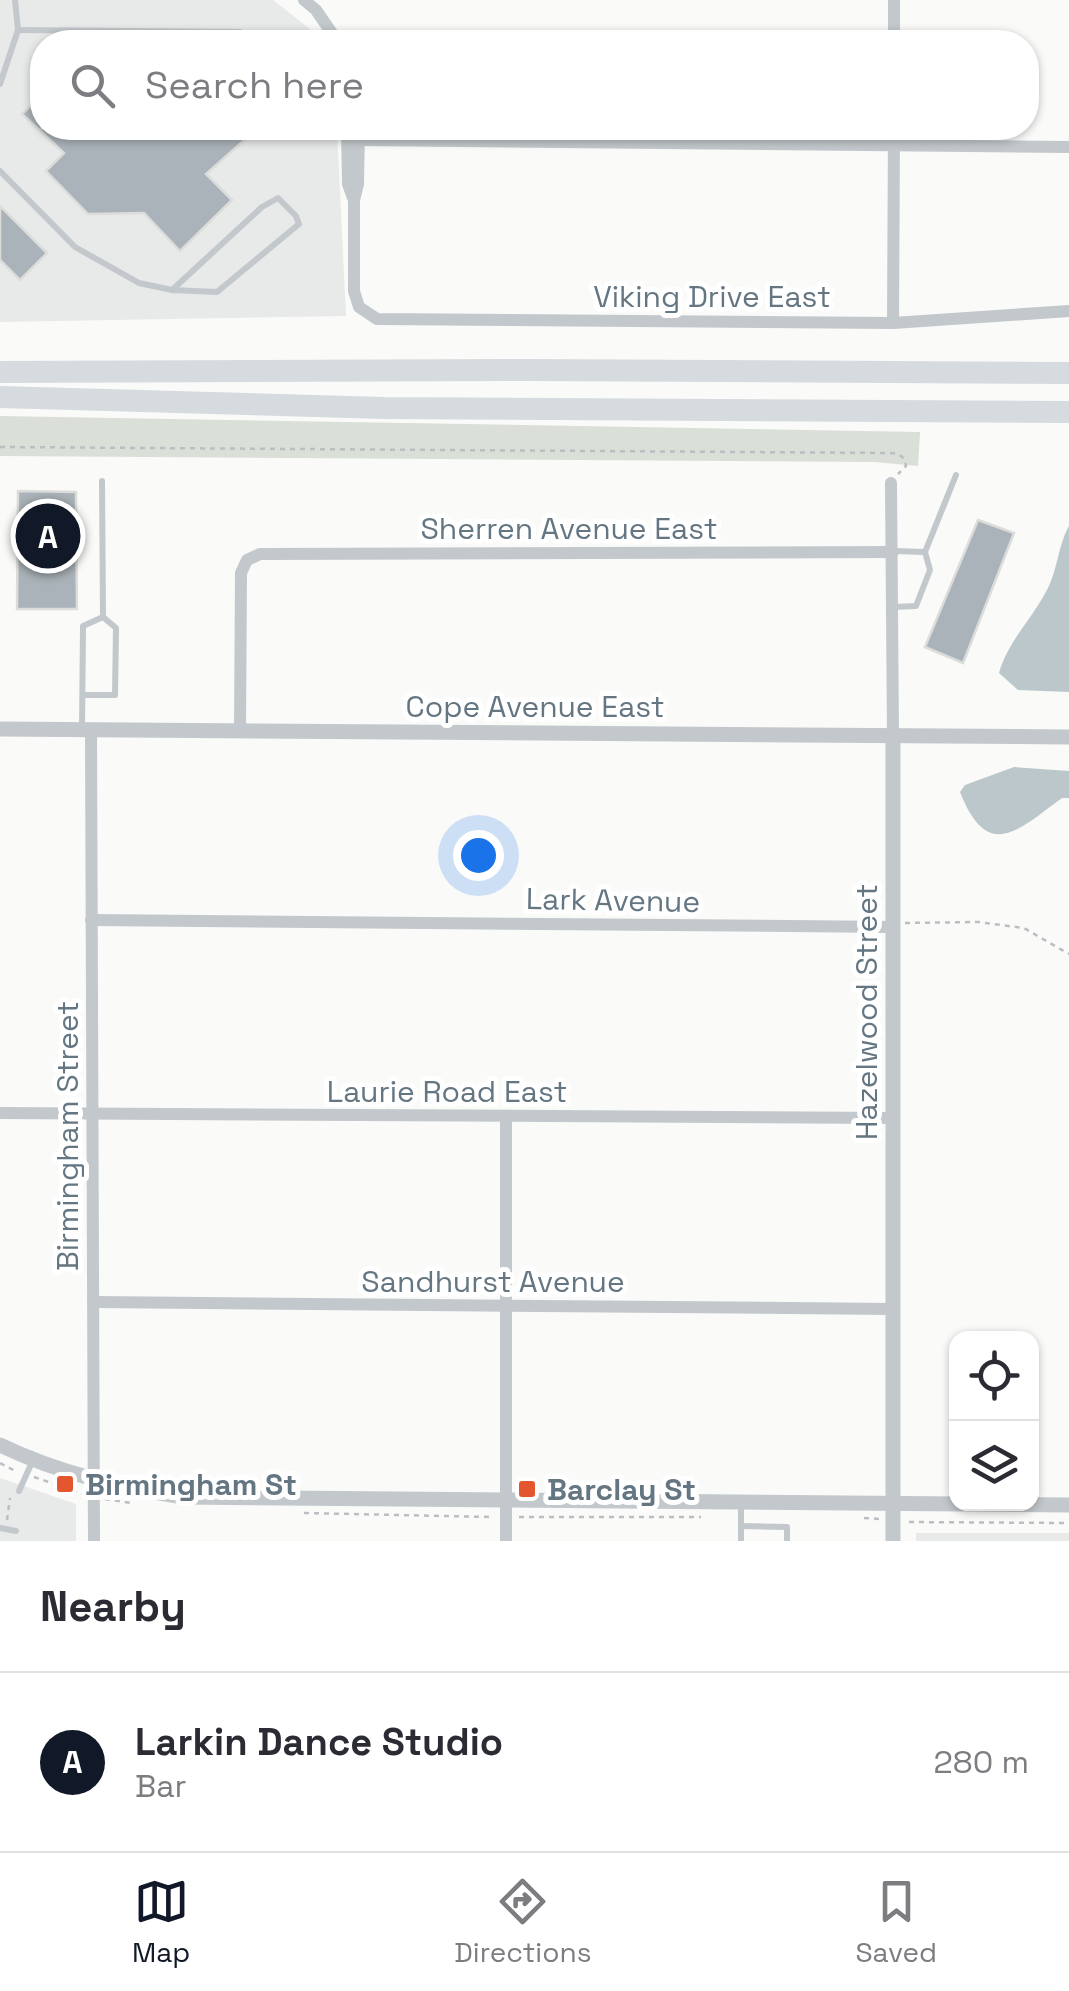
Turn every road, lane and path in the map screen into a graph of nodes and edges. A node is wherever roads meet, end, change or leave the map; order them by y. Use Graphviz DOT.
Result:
graph roads {
  1 [pos="15,0"];
  2 [pos="304,0"];
  3 [pos="894,0"];
  4 [pos="18,30"];
  5 [pos="30,30"];
  6 [pos="330,30"];
  7 [pos="894,30"];
  8 [pos="0,84"];
  9 [pos="347,140"];
  10 [pos="359,140"];
  11 [pos="626,140"];
  12 [pos="894,140"];
  13 [pos="894,146"];
  14 [pos="1069,147"];
  15 [pos="0,171"];
  16 [pos="354,200"];
  17 [pos="172,290"];
  18 [pos="1069,310"];
  19 [pos="893,323"];
  20 [pos="0,369"];
  21 [pos="1069,373"];
  22 [pos="0,401"];
  23 [pos="1069,412"];
  24 [pos="0,447"];
  25 [pos="956,476"];
  26 [pos="102,481"];
  27 [pos="891,483"];
  28 [pos="893,552"];
  29 [pos="925,552"];
  30 [pos="894,606"];
  31 [pos="102,617"];
  32 [pos="83,695"];
  33 [pos="0,729"];
  34 [pos="86,730"];
  35 [pos="240,732"];
  36 [pos="893,736"];
  37 [pos="1069,738"];
  38 [pos="92,920"];
  39 [pos="899,925"];
  40 [pos="1069,954"];
  41 [pos="0,1113"];
  42 [pos="92,1114"];
  43 [pos="506,1116"];
  44 [pos="893,1118"];
  45 [pos="93,1302"];
  46 [pos="506,1306"];
  47 [pos="893,1309"];
  48 [pos="0,1445"];
  49 [pos="33,1460"];
  50 [pos="93,1480"];
  51 [pos="16,1490"];
  52 [pos="506,1501"];
  53 [pos="742,1503"];
  54 [pos="892,1504"];
  55 [pos="1069,1505"];
  56 [pos="742,1526"];
  57 [pos="8,1530"];
  58 [pos="94,1541"];
  59 [pos="506,1541"];
  60 [pos="741,1541"];
  61 [pos="787,1541"];
  62 [pos="892,1541"];
  1 -- 4 [label="lane"];
  2 -- 6 [label="street"];
  3 -- 7 [label="street"];
  4 -- 5 [label="lane"];
  4 -- 8 [label="lane"];
  9 -- 16 [label="street"];
  10 -- 16 [label="street"];
  11 -- 13 [label="street"];
  12 -- 13 [label="street"];
  13 -- 14 [label="street"];
  13 -- 19 [label="street"];
  15 -- 17 [label="lane"];
  16 -- 19 [label="street, Viking Drive East"];
  17 -- 17 [label="lane"];
  18 -- 19 [label="street, Viking Drive East"];
  20 -- 21 [label="highway"];
  22 -- 23 [label="highway"];
  24 -- 27 [label="path"];
  25 -- 29 [label="lane"];
  26 -- 31 [label="lane"];
  27 -- 28 [label="street, Hazelwood Street"];
  28 -- 29 [label="lane"];
  28 -- 30 [label="street, Hazelwood Street"];
  28 -- 35 [label="street, Sherren Avenue East"];
  29 -- 30 [label="lane"];
  30 -- 36 [label="street, Hazelwood Street"];
  31 -- 32 [label="lane"];
  31 -- 32 [label="lane"];
  32 -- 34 [label="lane"];
  33 -- 34 [label="street, Cope Avenue East"];
  34 -- 35 [label="street, Cope Avenue East"];
  34 -- 38 [label="street, Birmingham Street"];
  35 -- 36 [label="street, Cope Avenue East"];
  36 -- 37 [label="street, Cope Avenue East"];
  36 -- 39 [label="street, Hazelwood Street"];
  38 -- 39 [label="street, Lark Avenue"];
  38 -- 42 [label="street, Birmingham Street"];
  39 -- 40 [label="path"];
  39 -- 44 [label="street, Hazelwood Street"];
  41 -- 42 [label="street, Laurie Road East"];
  42 -- 43 [label="street, Laurie Road East"];
  42 -- 45 [label="street, Birmingham Street"];
  43 -- 44 [label="street, Laurie Road East"];
  43 -- 46 [label="street"];
  44 -- 47 [label="street, Hazelwood Street"];
  45 -- 46 [label="street, Sandhurst Avenue"];
  45 -- 50 [label="street, Birmingham Street"];
  46 -- 47 [label="street, Sandhurst Avenue"];
  46 -- 52 [label="street"];
  47 -- 54 [label="street, Hazelwood Street"];
  48 -- 49 [label="street"];
  49 -- 50 [label="street"];
  49 -- 51 [label="lane"];
  50 -- 52 [label="street"];
  50 -- 58 [label="street, Birmingham Street"];
  51 -- 57 [label="path"];
  52 -- 53 [label="street"];
  52 -- 59 [label="street"];
  53 -- 54 [label="street"];
  53 -- 56 [label="lane"];
  54 -- 55 [label="street"];
  54 -- 62 [label="street, Hazelwood Street"];
  56 -- 60 [label="lane"];
  56 -- 61 [label="lane"];
}
